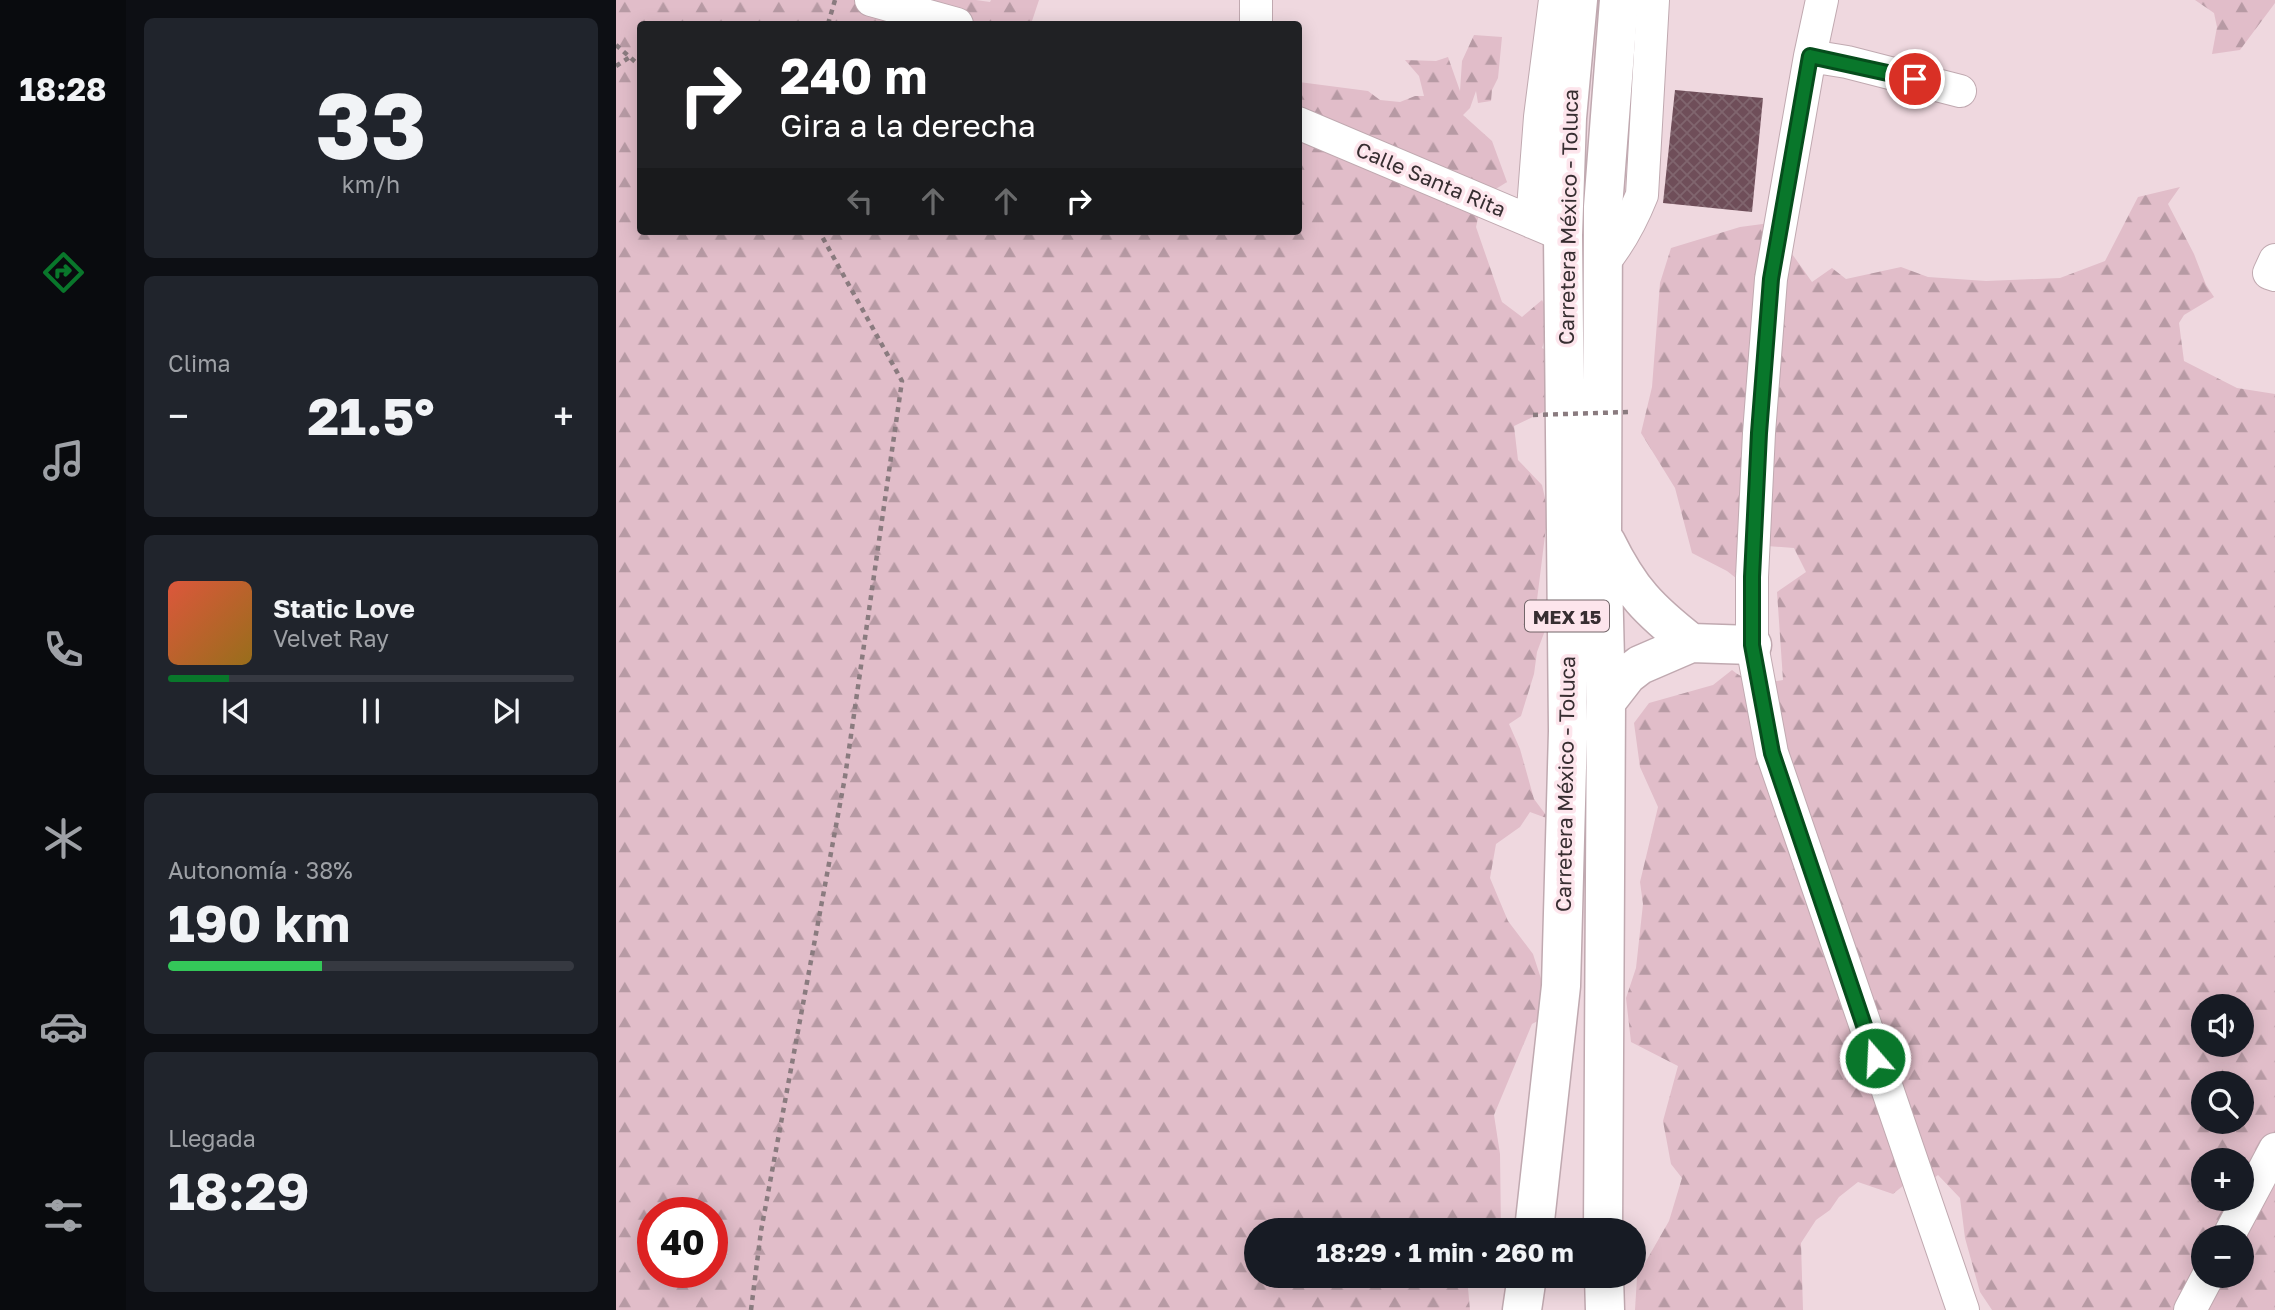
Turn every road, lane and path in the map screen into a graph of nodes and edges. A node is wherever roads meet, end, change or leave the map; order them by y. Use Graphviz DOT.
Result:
graph roads {
  1 [pos="835,0"];
  2 [pos="871,0"];
  3 [pos="1256,0"];
  4 [pos="1555,0"];
  5 [pos="1578,0"];
  6 [pos="1619,0"];
  7 [pos="1653,0"];
  8 [pos="1822,0"];
  9 [pos="829,21"];
  10 [pos="946,21"];
  11 [pos="1256,21"];
  12 [pos="616,45"];
  13 [pos="1810,56"];
  14 [pos="630,57"];
  15 [pos="637,63"];
  16 [pos="616,66"];
  17 [pos="1960,91"];
  18 [pos="1302,125"];
  19 [pos="1548,228"];
  20 [pos="821,235"];
  21 [pos="2275,260"];
  22 [pos="1604,262"];
  23 [pos="2275,275"];
  24 [pos="1629,412"];
  25 [pos="1533,415"];
  26 [pos="1602,536"];
  27 [pos="1691,643"];
  28 [pos="1752,645"];
  29 [pos="1606,702"];
  30 [pos="2275,1149"];
  31 [pos="1535,1218"];
  32 [pos="1603,1218"];
  33 [pos="2234,1225"];
  34 [pos="1525,1288"];
  35 [pos="1604,1288"];
  36 [pos="2202,1288"];
  37 [pos="751,1310"];
  38 [pos="1522,1310"];
  39 [pos="1605,1310"];
  40 [pos="1963,1310"];
  41 [pos="2190,1310"];
  1 -- 9 [label="path"];
  2 -- 10 [label="street"];
  3 -- 11 [label="street"];
  4 -- 19 [label="street"];
  5 -- 19 [label="main road, Carretera México - Toluca / MEX 15"];
  6 -- 22 [label="main road, Carretera México - Toluca / MEX 15"];
  7 -- 22 [label="street"];
  8 -- 13 [label="street"];
  12 -- 14 [label="path"];
  13 -- 17 [label="street"];
  13 -- 28 [label="street"];
  14 -- 15 [label="path"];
  14 -- 16 [label="path"];
  18 -- 19 [label="street, Calle Santa Rita"];
  19 -- 31 [label="main road, Carretera México - Toluca / MEX 15"];
  20 -- 37 [label="path"];
  21 -- 23 [label="street"];
  22 -- 26 [label="main road, Carretera México - Toluca / MEX 15"];
  24 -- 25 [label="path, bridge"];
  26 -- 27 [label="main road"];
  26 -- 29 [label="main road, Carretera México - Toluca / MEX 15"];
  27 -- 28 [label="main road"];
  27 -- 29 [label="main road"];
  28 -- 40 [label="street"];
  29 -- 32 [label="main road, Carretera México - Toluca / MEX 15"];
  30 -- 33 [label="street"];
  34 -- 38 [label="main road"];
  35 -- 39 [label="main road"];
  36 -- 41 [label="street"];
}
